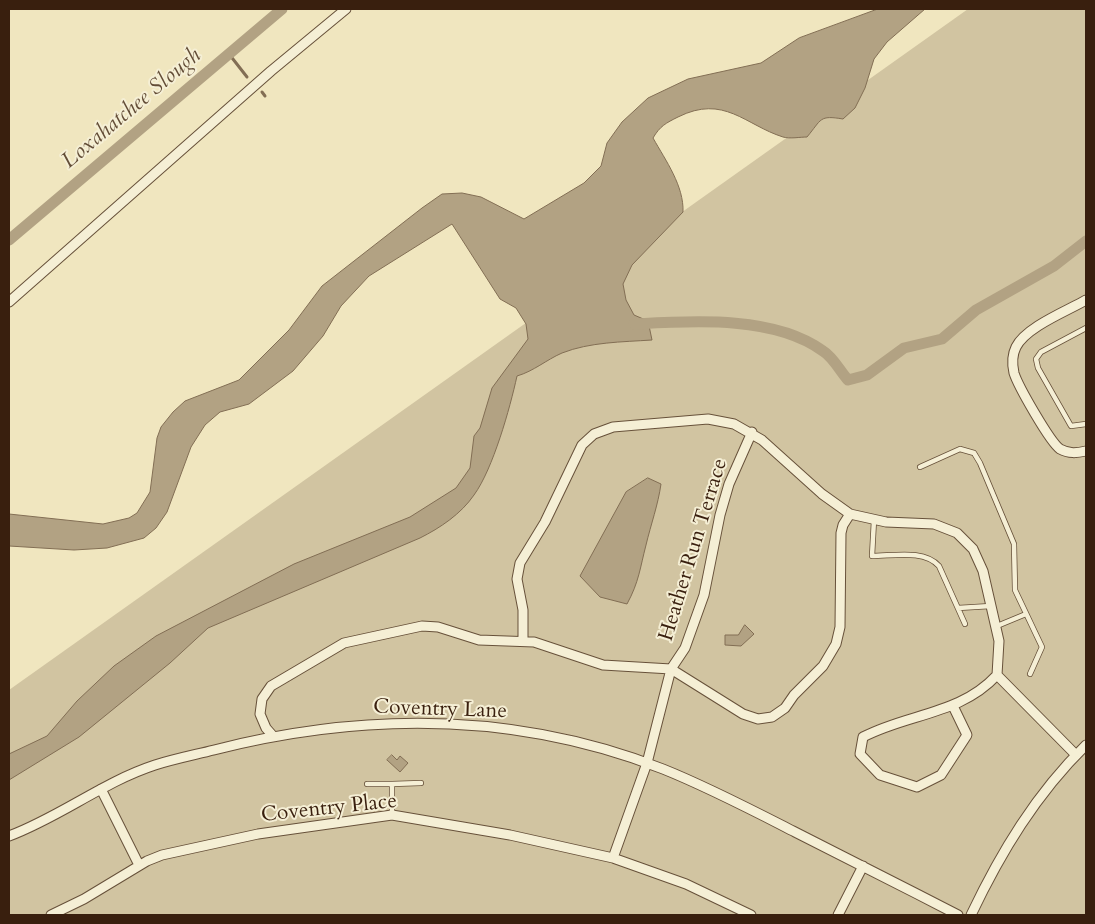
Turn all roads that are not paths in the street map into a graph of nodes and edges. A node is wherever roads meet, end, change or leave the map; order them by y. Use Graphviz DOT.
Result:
graph roads {
  1 [pos="346,9"];
  2 [pos="1086,300"];
  3 [pos="9,302"];
  4 [pos="1086,328"];
  5 [pos="1086,424"];
  6 [pos="752,432"];
  7 [pos="1086,452"];
  8 [pos="920,467"];
  9 [pos="850,514"];
  10 [pos="874,520"];
  11 [pos="991,606"];
  12 [pos="958,608"];
  13 [pos="1026,614"];
  14 [pos="965,624"];
  15 [pos="997,626"];
  16 [pos="523,640"];
  17 [pos="670,670"];
  18 [pos="1030,674"];
  19 [pos="997,675"];
  20 [pos="954,706"];
  21 [pos="273,736"];
  22 [pos="1086,745"];
  23 [pos="1076,755"];
  24 [pos="647,763"];
  25 [pos="421,782"];
  26 [pos="367,784"];
  27 [pos="392,784"];
  28 [pos="100,789"];
  29 [pos="392,815"];
  30 [pos="9,836"];
  31 [pos="613,858"];
  32 [pos="139,865"];
  33 [pos="863,866"];
  34 [pos="51,915"];
  35 [pos="751,915"];
  36 [pos="838,915"];
  37 [pos="958,915"];
  38 [pos="971,915"];
  1 -- 3 [label="street"];
  2 -- 7 [label="street"];
  4 -- 5 [label="lane"];
  6 -- 9 [label="street"];
  6 -- 16 [label="street"];
  6 -- 17 [label="street, Heather Run Terrace"];
  8 -- 13 [label="lane"];
  9 -- 10 [label="street"];
  9 -- 17 [label="street"];
  10 -- 11 [label="street"];
  10 -- 12 [label="lane"];
  11 -- 12 [label="lane"];
  11 -- 15 [label="street"];
  12 -- 14 [label="lane"];
  13 -- 15 [label="lane"];
  13 -- 18 [label="lane"];
  15 -- 19 [label="street"];
  16 -- 17 [label="street"];
  16 -- 21 [label="street"];
  17 -- 24 [label="street, Heather Run Terrace"];
  19 -- 20 [label="street"];
  19 -- 23 [label="street"];
  20 -- 20 [label="street"];
  21 -- 24 [label="street, Coventry Lane"];
  21 -- 28 [label="street, Coventry Lane"];
  22 -- 23 [label="street"];
  23 -- 38 [label="street"];
  24 -- 31 [label="street"];
  24 -- 33 [label="street, Coventry Lane"];
  25 -- 27 [label="lane"];
  26 -- 27 [label="lane"];
  27 -- 29 [label="lane"];
  28 -- 30 [label="street, Coventry Lane"];
  28 -- 32 [label="street"];
  29 -- 31 [label="street, Coventry Place"];
  29 -- 32 [label="street, Coventry Place"];
  31 -- 35 [label="street, Coventry Place"];
  32 -- 34 [label="street, Coventry Place"];
  33 -- 36 [label="street"];
  33 -- 37 [label="street, Coventry Lane"];
}
